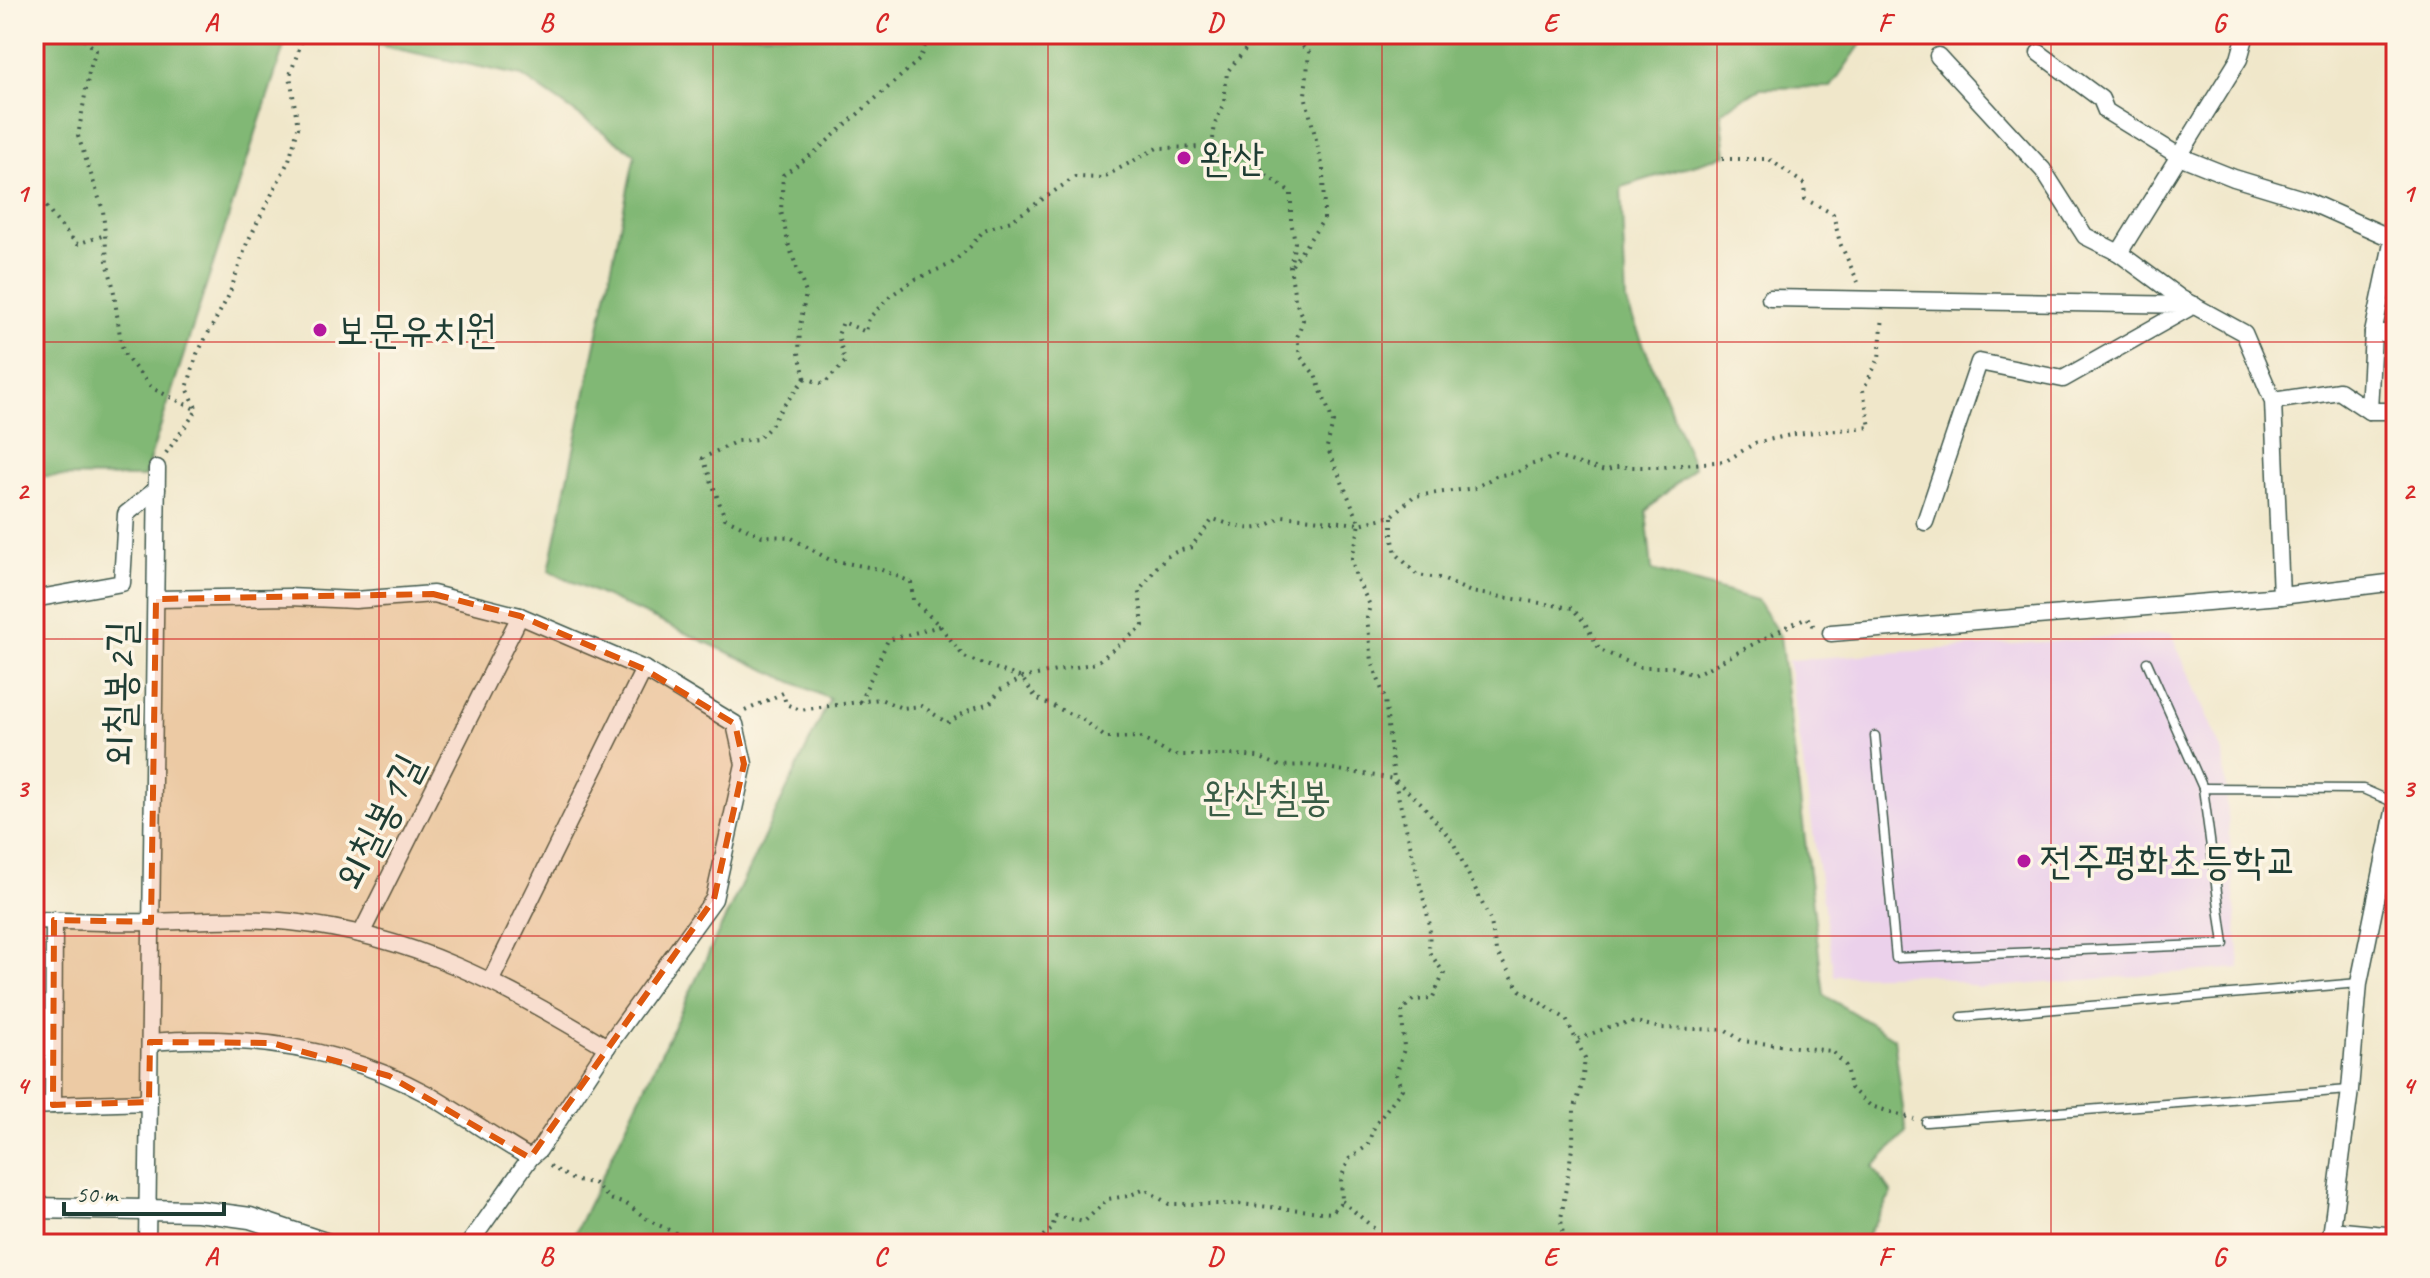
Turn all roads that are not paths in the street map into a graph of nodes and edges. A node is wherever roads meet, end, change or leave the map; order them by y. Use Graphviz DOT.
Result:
graph roads {
  1 [pos="2246,34"];
  2 [pos="2039,53"];
  3 [pos="1938,56"];
  4 [pos="2179,156"];
  5 [pos="2119,253"];
  6 [pos="1770,298"];
  7 [pos="2194,305"];
  8 [pos="2373,333"];
  9 [pos="2396,333"];
  10 [pos="2273,401"];
  11 [pos="2369,411"];
  12 [pos="2396,411"];
  13 [pos="157,468"];
  14 [pos="157,489"];
  15 [pos="1925,522"];
  16 [pos="2396,582"];
  17 [pos="2281,596"];
  18 [pos="34,599"];
  19 [pos="156,599"];
  20 [pos="520,616"];
  21 [pos="1831,633"];
  22 [pos="2147,662"];
  23 [pos="644,669"];
  24 [pos="1875,736"];
  25 [pos="2203,788"];
  26 [pos="2396,803"];
  27 [pos="34,920"];
  28 [pos="54,920"];
  29 [pos="151,922"];
  30 [pos="361,934"];
  31 [pos="491,980"];
  32 [pos="2359,983"];
  33 [pos="1962,1017"];
  34 [pos="150,1042"];
  35 [pos="607,1047"];
  36 [pos="2350,1090"];
  37 [pos="149,1102"];
  38 [pos="53,1105"];
  39 [pos="34,1106"];
  40 [pos="1926,1122"];
  41 [pos="535,1154"];
  42 [pos="34,1208"];
  43 [pos="148,1208"];
  44 [pos="2396,1236"];
  45 [pos="2331,1237"];
  46 [pos="2111,1240"];
  47 [pos="147,1244"];
  48 [pos="328,1244"];
  49 [pos="469,1244"];
  50 [pos="2139,1244"];
  1 -- 4 [label="street"];
  2 -- 4 [label="street"];
  3 -- 5 [label="street"];
  4 -- 5 [label="street"];
  4 -- 8 [label="street"];
  5 -- 7 [label="street"];
  6 -- 7 [label="street"];
  7 -- 10 [label="street"];
  7 -- 15 [label="street"];
  8 -- 9 [label="street"];
  8 -- 11 [label="street"];
  10 -- 11 [label="street"];
  10 -- 17 [label="street"];
  11 -- 12 [label="street"];
  13 -- 14 [label="street, 외칠봉2길"];
  14 -- 18 [label="street"];
  14 -- 19 [label="street, 외칠봉2길"];
  16 -- 17 [label="street"];
  17 -- 21 [label="street"];
  19 -- 20 [label="street"];
  19 -- 29 [label="street, 외칠봉2길"];
  20 -- 23 [label="street"];
  20 -- 30 [label="street, 외칠봉1길"];
  22 -- 25 [label="lane"];
  23 -- 31 [label="street"];
  23 -- 35 [label="street"];
  24 -- 25 [label="lane"];
  25 -- 26 [label="lane"];
  26 -- 32 [label="street"];
  27 -- 28 [label="street"];
  28 -- 29 [label="street"];
  28 -- 38 [label="street"];
  29 -- 30 [label="street"];
  29 -- 34 [label="street, 외칠봉2길"];
  30 -- 31 [label="street, 외칠봉1길"];
  31 -- 35 [label="street, 외칠봉1길"];
  32 -- 33 [label="lane"];
  32 -- 36 [label="street"];
  34 -- 37 [label="street, 외칠봉2길"];
  34 -- 41 [label="street"];
  35 -- 41 [label="street"];
  36 -- 40 [label="lane"];
  36 -- 45 [label="street"];
  37 -- 38 [label="street"];
  37 -- 43 [label="street, 외칠봉2길"];
  38 -- 39 [label="street"];
  41 -- 49 [label="street"];
  42 -- 43 [label="street"];
  43 -- 47 [label="street, 외칠봉2길"];
  43 -- 48 [label="street"];
  44 -- 45 [label="street"];
  46 -- 50 [label="lane"];
}
